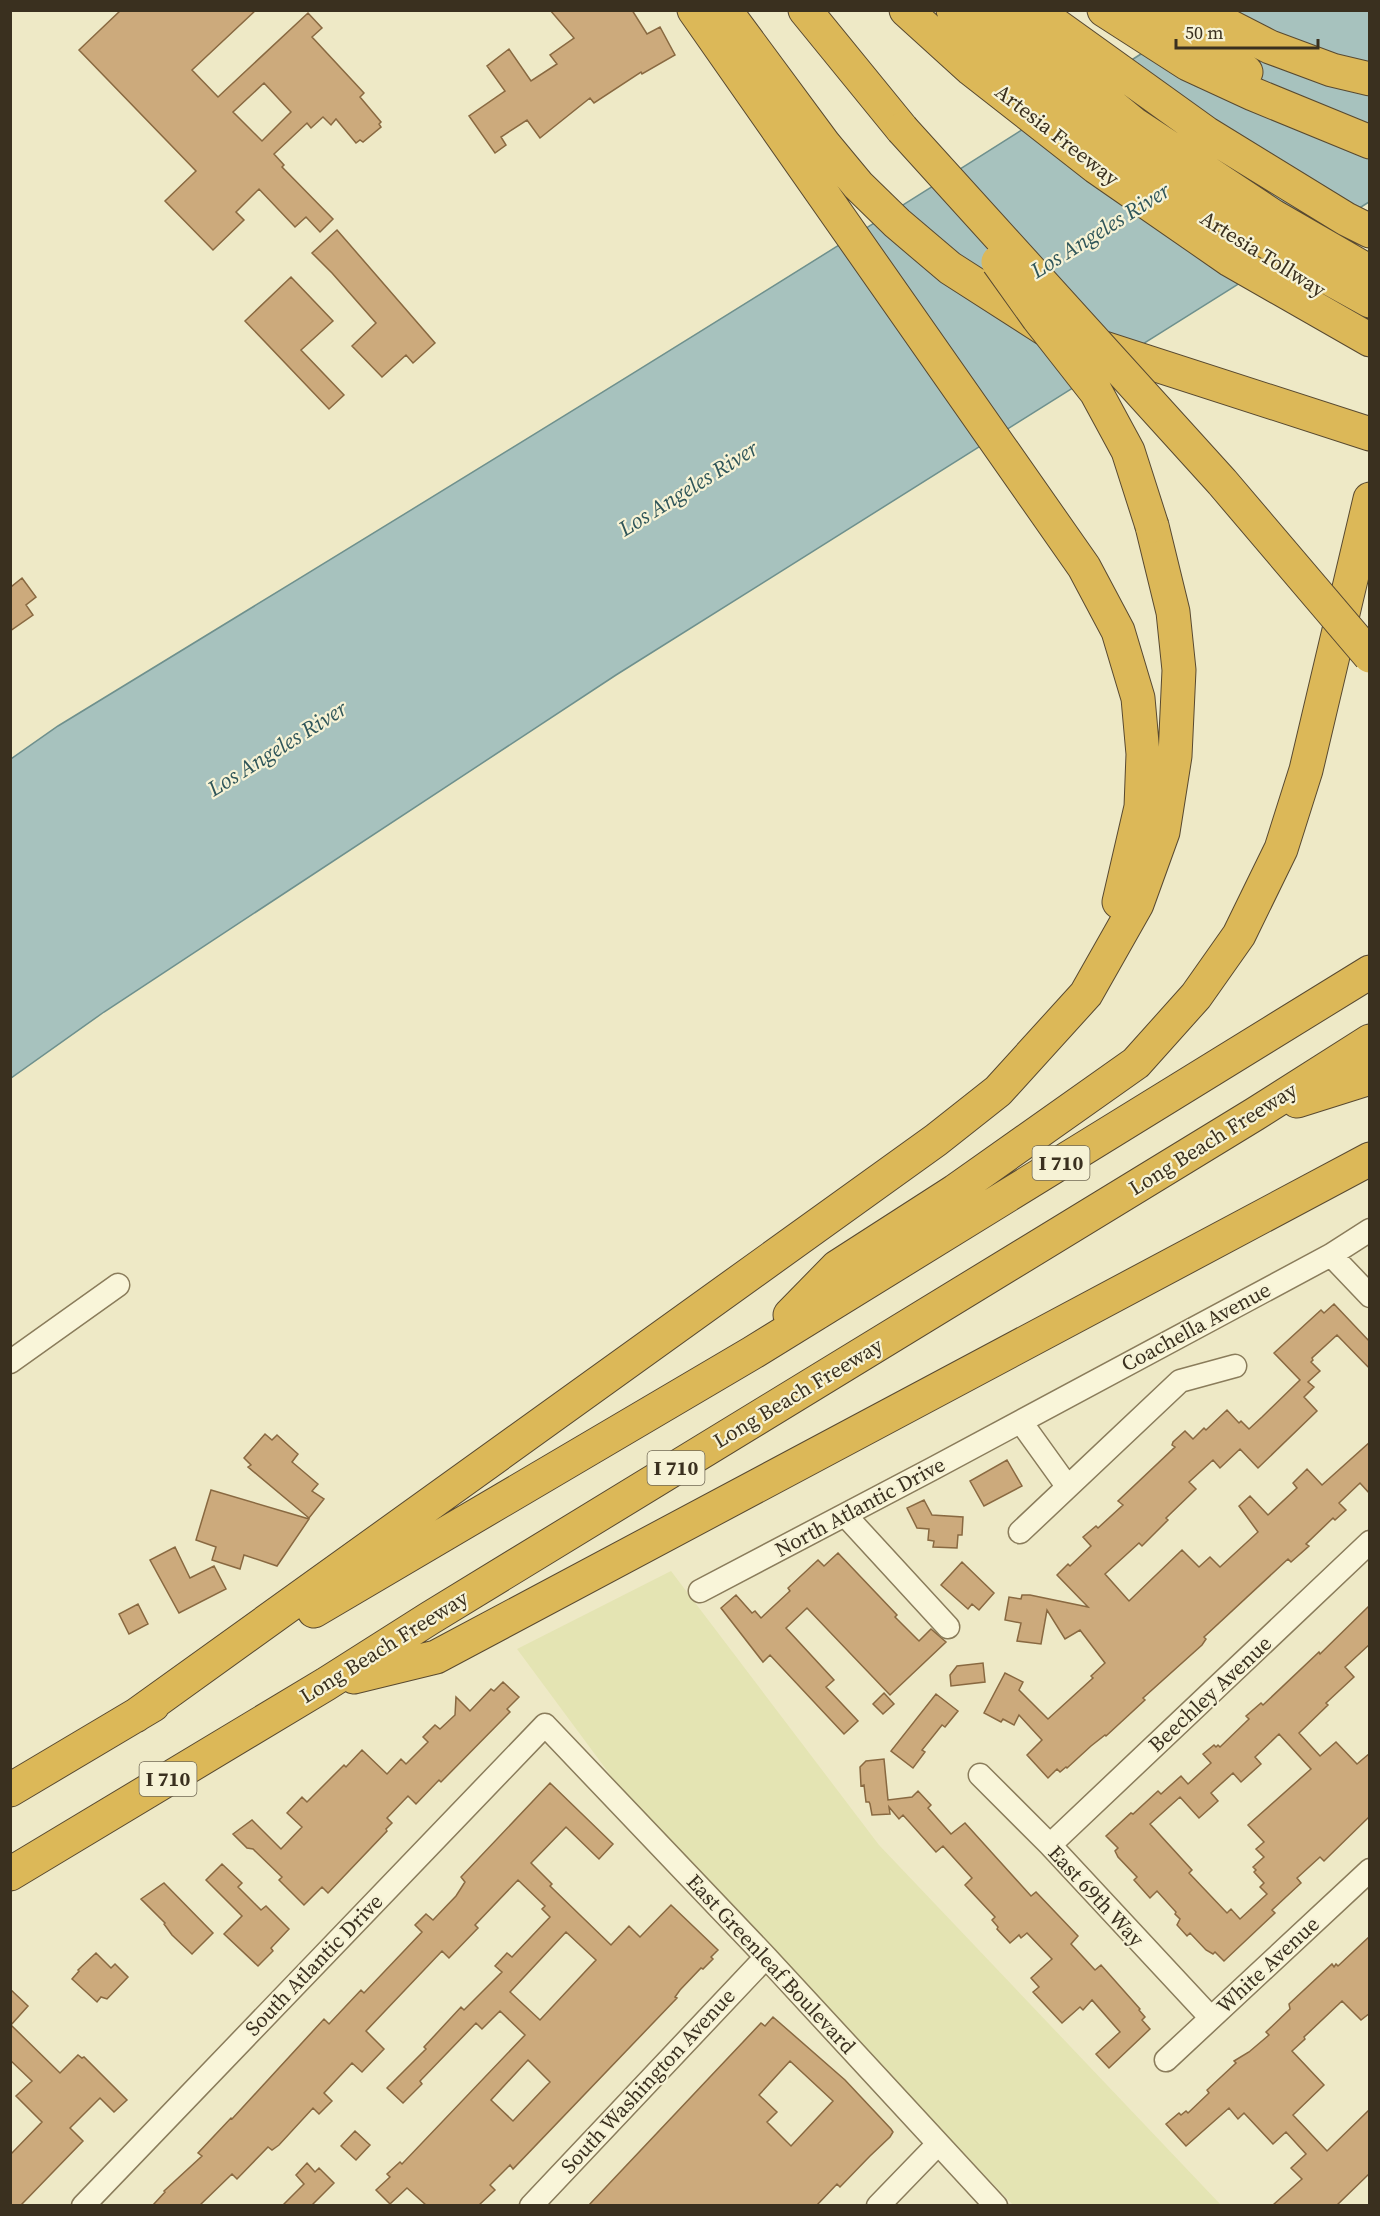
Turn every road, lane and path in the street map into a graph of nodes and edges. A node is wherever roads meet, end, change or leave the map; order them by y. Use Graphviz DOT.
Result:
graph roads {
  1 [pos="694,10"];
  2 [pos="725,10"];
  3 [pos="805,10"];
  4 [pos="906,10"];
  5 [pos="933,10"];
  6 [pos="953,10"];
  7 [pos="995,10"];
  8 [pos="1035,10"];
  9 [pos="1104,10"];
  10 [pos="1154,10"];
  11 [pos="1198,10"];
  12 [pos="1370,80"];
  13 [pos="1334,127"];
  14 [pos="902,129"];
  15 [pos="1370,142"];
  16 [pos="1370,231"];
  17 [pos="1370,272"];
  18 [pos="1370,301"];
  19 [pos="1370,315"];
  20 [pos="1370,340"];
  21 [pos="1370,434"];
  22 [pos="1370,499"];
  23 [pos="1370,656"];
  24 [pos="1103,965"];
  25 [pos="1370,972"];
  26 [pos="1370,1041"];
  27 [pos="1370,1078"];
  28 [pos="1255,1114"];
  29 [pos="1370,1159"];
  30 [pos="1370,1230"];
  31 [pos="1330,1255"];
  32 [pos="118,1285"];
  33 [pos="1370,1296"];
  34 [pos="752,1353"];
  35 [pos="10,1362"];
  36 [pos="1234,1366"];
  37 [pos="1021,1422"];
  38 [pos="1067,1486"];
  39 [pos="845,1515"];
  40 [pos="1020,1532"];
  41 [pos="1370,1542"];
  42 [pos="699,1591"];
  43 [pos="948,1627"];
  44 [pos="327,1684"];
  45 [pos="135,1716"];
  46 [pos="544,1725"];
  47 [pos="980,1775"];
  48 [pos="10,1790"];
  49 [pos="1050,1845"];
  50 [pos="1370,1870"];
  51 [pos="10,1874"];
  52 [pos="766,1957"];
  53 [pos="1211,2018"];
  54 [pos="1166,2060"];
  55 [pos="938,2144"];
  56 [pos="83,2205"];
  57 [pos="531,2205"];
  58 [pos="878,2205"];
  59 [pos="996,2205"];
  1 -- 24 [label="highway"];
  2 -- 21 [label="highway, bridge"];
  3 -- 14 [label="highway"];
  4 -- 20 [label="highway, Artesia Freeway"];
  5 -- 19 [label="highway, Artesia Tollway"];
  6 -- 18 [label="highway, Artesia Tollway"];
  7 -- 17 [label="highway"];
  8 -- 16 [label="highway"];
  9 -- 13 [label="highway"];
  10 -- 13 [label="highway"];
  11 -- 12 [label="highway"];
  13 -- 15 [label="highway"];
  14 -- 23 [label="highway, bridge"];
  14 -- 24 [label="highway, bridge"];
  22 -- 34 [label="highway"];
  24 -- 45 [label="highway"];
  25 -- 34 [label="highway, I 710"];
  26 -- 28 [label="highway, Long Beach Freeway / I 710"];
  27 -- 28 [label="highway"];
  28 -- 44 [label="highway, Long Beach Freeway / I 710"];
  29 -- 44 [label="highway"];
  30 -- 31 [label="street, Coachella Avenue"];
  31 -- 33 [label="street"];
  31 -- 37 [label="street, Coachella Avenue"];
  32 -- 35 [label="street"];
  34 -- 45 [label="highway, I 710"];
  36 -- 38 [label="street, Coachella Avenue"];
  37 -- 38 [label="street"];
  37 -- 39 [label="street, North Atlantic Drive"];
  38 -- 40 [label="street, Coachella Avenue"];
  39 -- 42 [label="street, North Atlantic Drive"];
  39 -- 43 [label="street"];
  41 -- 49 [label="street, Beechley Avenue"];
  44 -- 51 [label="highway, Long Beach Freeway / I 710"];
  45 -- 48 [label="highway, I 710"];
  46 -- 52 [label="street, East Greenleaf Boulevard"];
  46 -- 56 [label="street, South Atlantic Drive"];
  47 -- 49 [label="street, East 69th Way"];
  49 -- 53 [label="street, East 69th Way"];
  50 -- 53 [label="street, White Avenue"];
  52 -- 55 [label="street, East Greenleaf Boulevard"];
  52 -- 57 [label="street, South Washington Avenue"];
  53 -- 54 [label="street, White Avenue"];
  55 -- 58 [label="street"];
  55 -- 59 [label="street, East Greenleaf Boulevard"];
}
